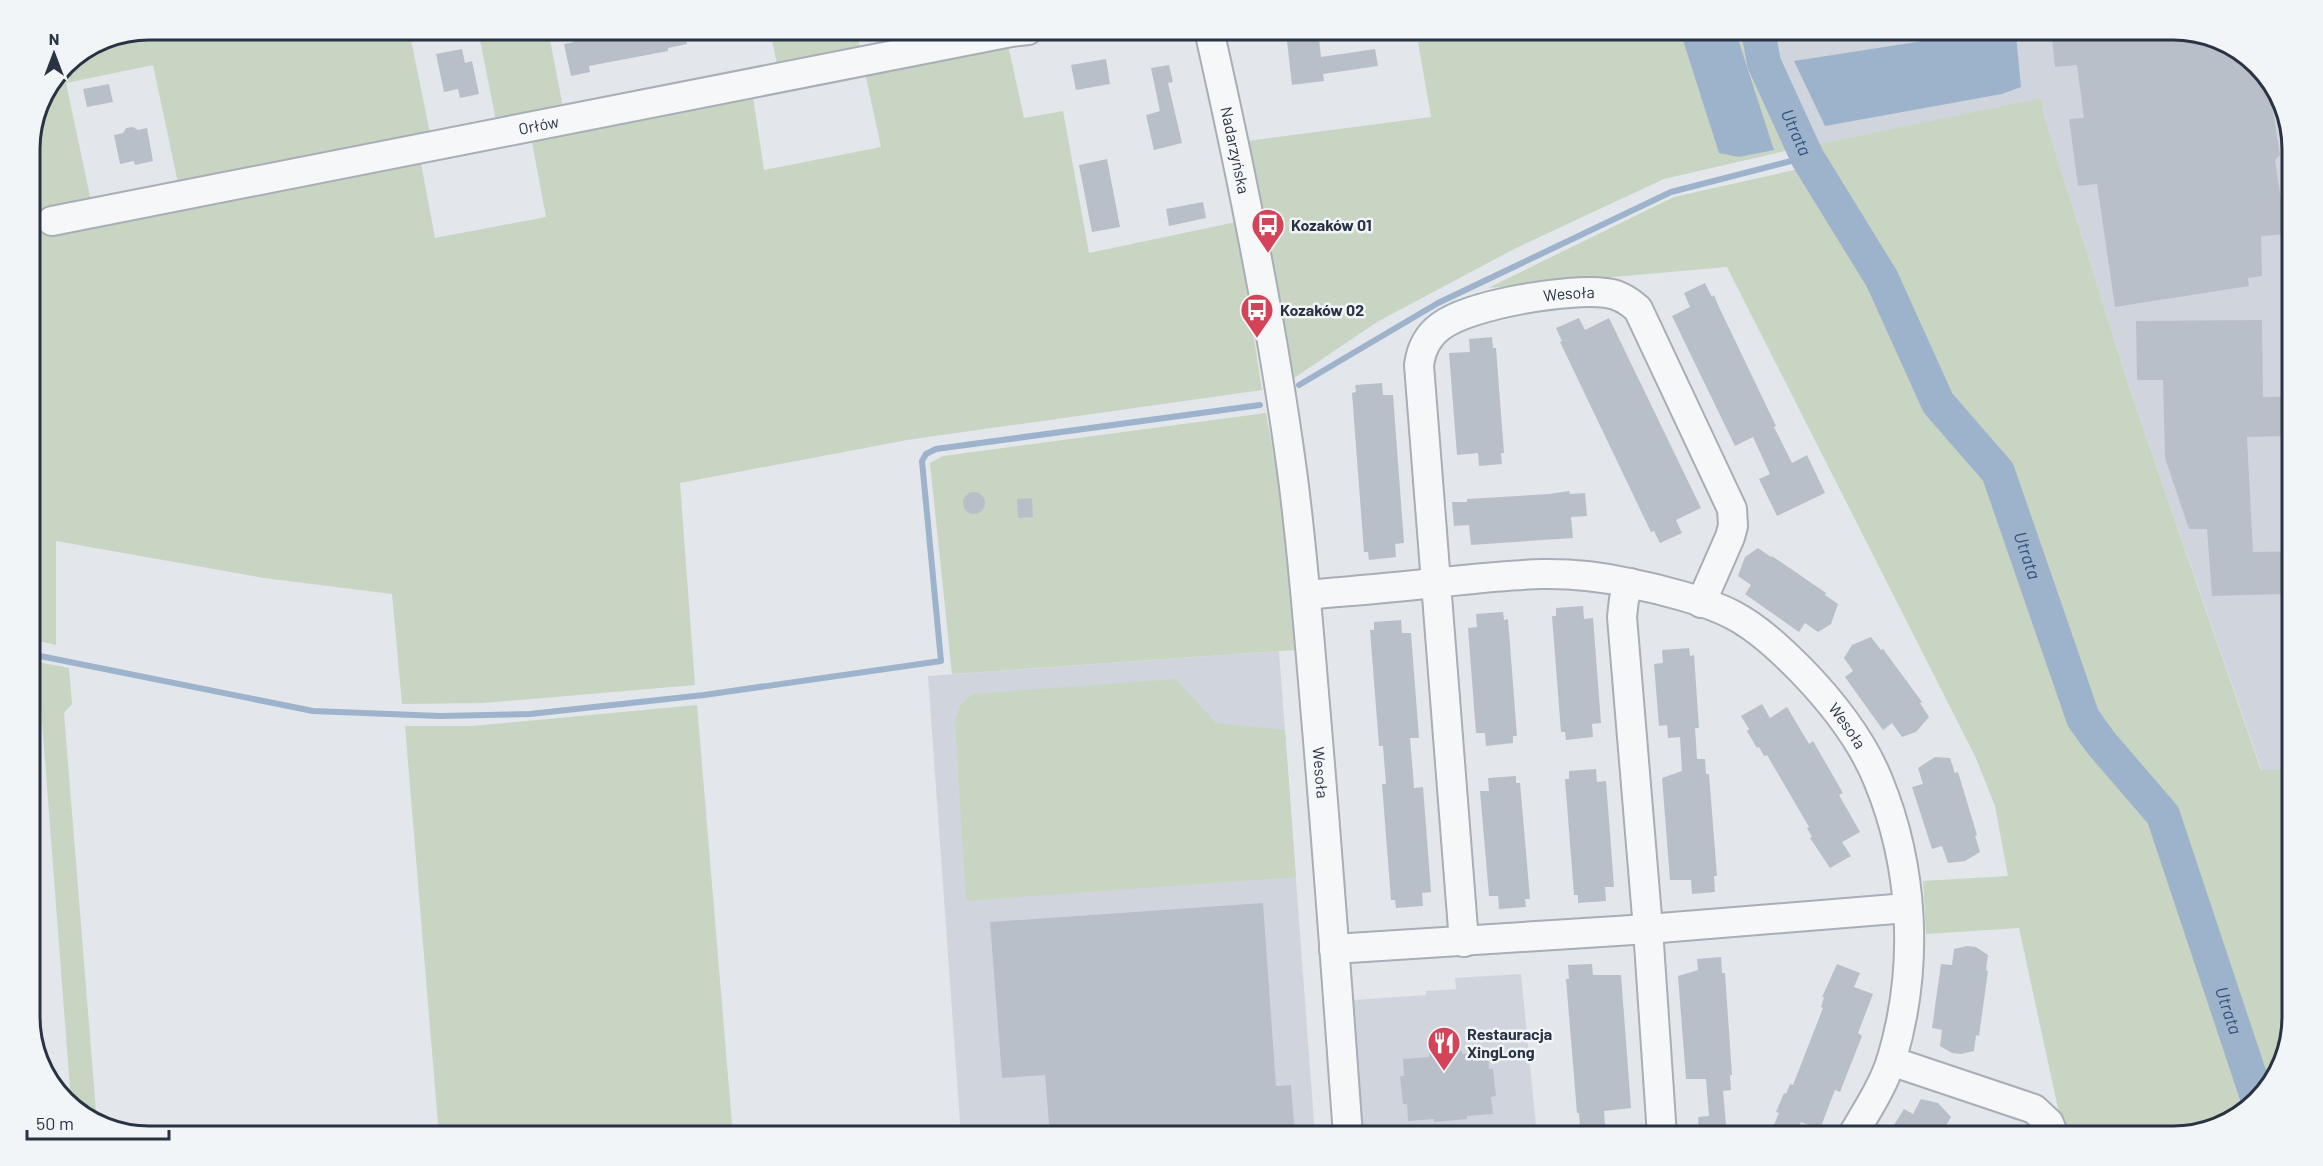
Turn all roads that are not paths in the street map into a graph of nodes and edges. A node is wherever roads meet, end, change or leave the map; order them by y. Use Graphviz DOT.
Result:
graph roads {
  1 [pos="1211,40"];
  2 [pos="966,41"];
  3 [pos="52,221"];
  4 [pos="1273,342"];
  5 [pos="1436,583"];
  6 [pos="1630,583"];
  7 [pos="1306,595"];
  8 [pos="1701,603"];
  9 [pos="1907,908"];
  10 [pos="1648,930"];
  11 [pos="1464,942"];
  12 [pos="1335,949"];
  13 [pos="1892,1061"];
  14 [pos="1347,1126"];
  15 [pos="1661,1126"];
  16 [pos="1857,1126"];
  17 [pos="2050,1126"];
  1 -- 4 [label="street, Nadarzyńska"];
  2 -- 3 [label="street, Orłów"];
  4 -- 7 [label="street, Wesoła"];
  5 -- 6 [label="street, Wesoła"];
  5 -- 7 [label="street, Wesoła"];
  5 -- 8 [label="street, Wesoła"];
  5 -- 11 [label="street, Wesoła"];
  6 -- 8 [label="street, Wesoła"];
  6 -- 10 [label="street"];
  7 -- 12 [label="street, Wesoła"];
  8 -- 9 [label="street, Wesoła"];
  9 -- 10 [label="street"];
  9 -- 13 [label="street, Wesoła"];
  10 -- 11 [label="street"];
  10 -- 15 [label="street"];
  11 -- 12 [label="street"];
  12 -- 14 [label="street, Wesoła"];
  13 -- 16 [label="street, Wesoła"];
  13 -- 17 [label="street"];
}
